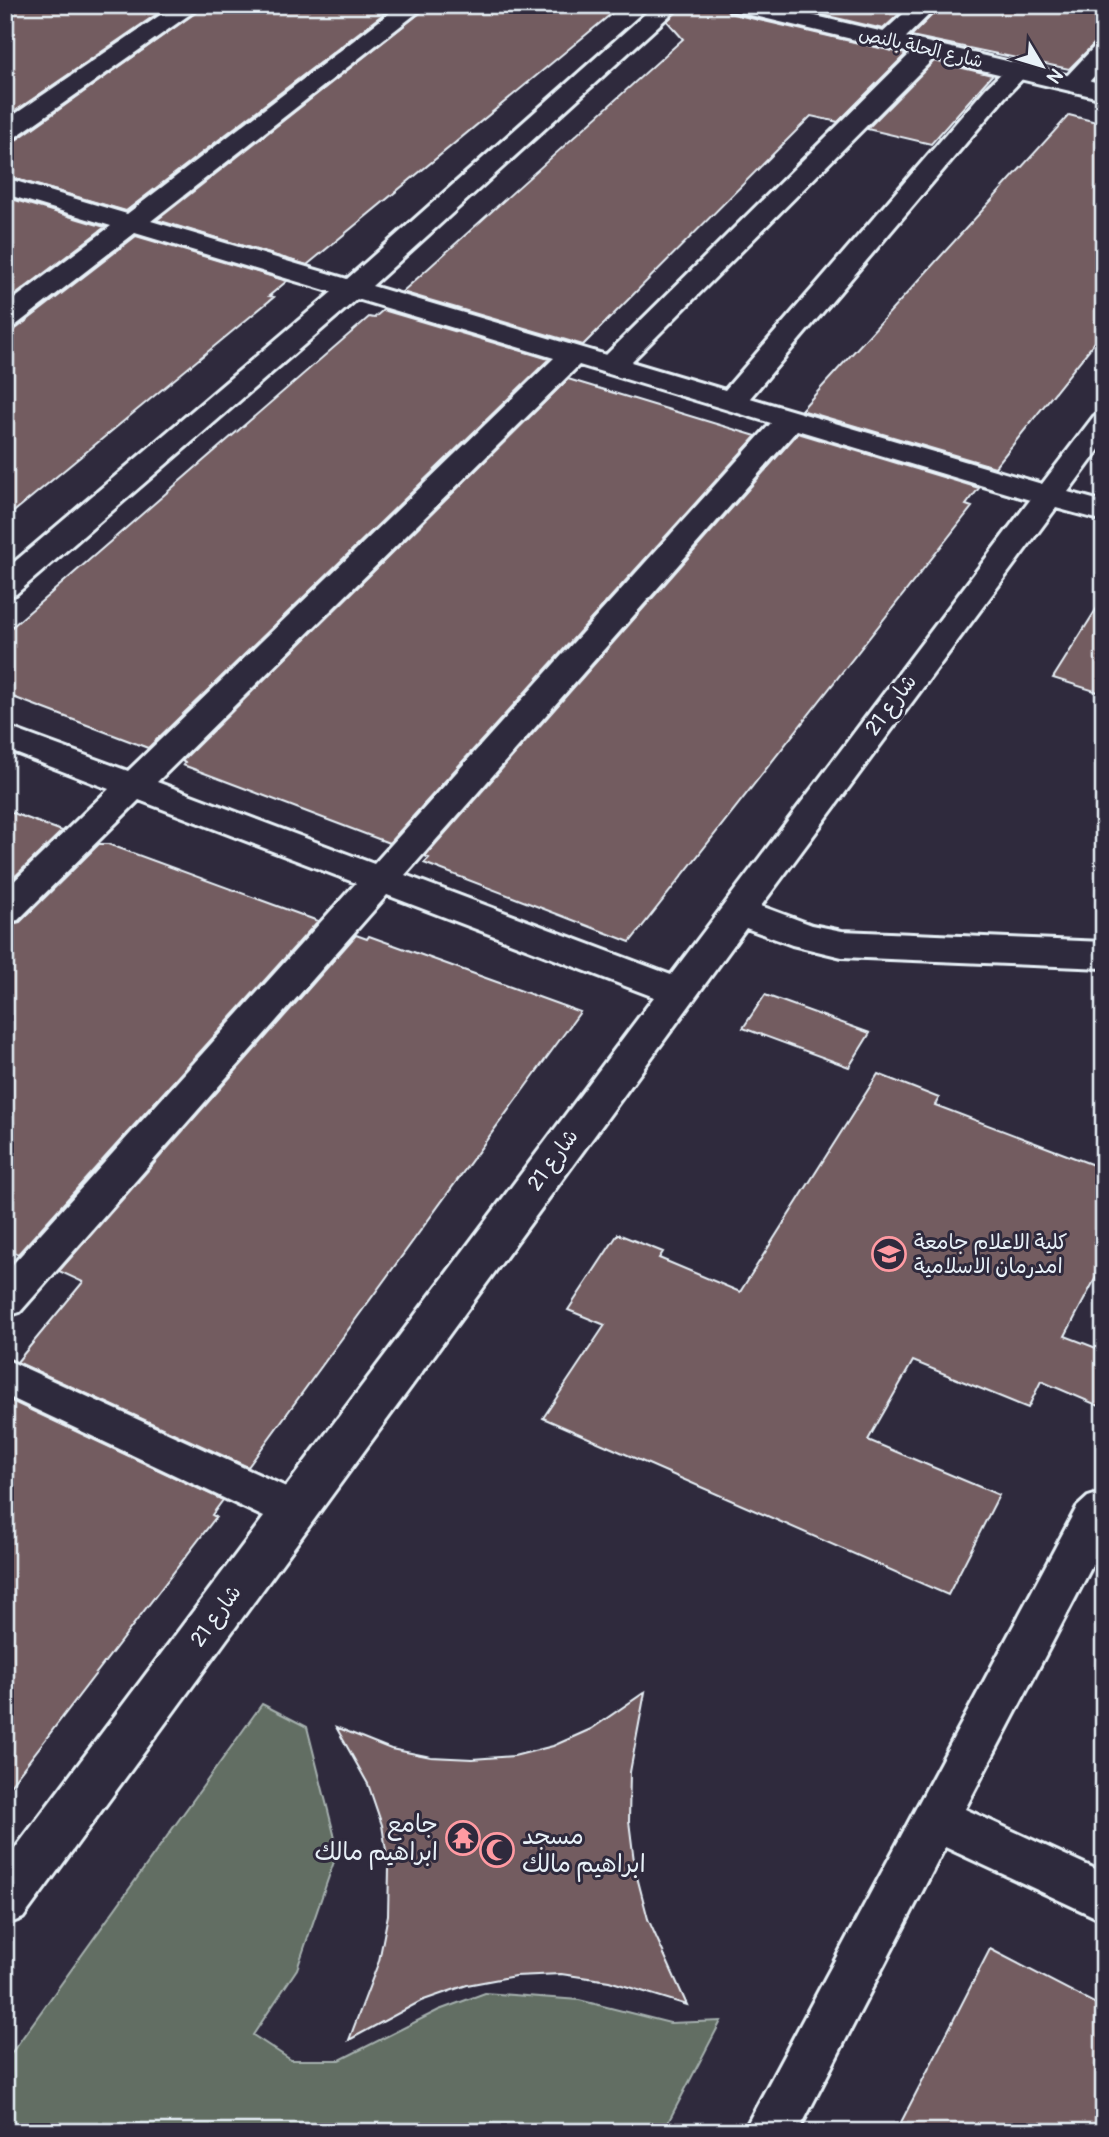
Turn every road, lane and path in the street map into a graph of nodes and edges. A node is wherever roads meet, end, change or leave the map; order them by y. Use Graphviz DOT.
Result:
graph roads {
  1 [pos="191,5"];
  2 [pos="415,5"];
  3 [pos="669,5"];
  4 [pos="738,5"];
  5 [pos="927,5"];
  6 [pos="889,40"];
  7 [pos="929,49"];
  8 [pos="1104,51"];
  9 [pos="1018,71"];
  10 [pos="1073,84"];
  11 [pos="1104,92"];
  12 [pos="5,133"];
  13 [pos="5,186"];
  14 [pos="132,223"];
  15 [pos="352,289"];
  16 [pos="5,320"];
  17 [pos="573,355"];
  18 [pos="611,366"];
  19 [pos="731,401"];
  20 [pos="790,419"];
  21 [pos="1104,422"];
  22 [pos="1047,495"];
  23 [pos="1104,512"];
  24 [pos="5,587"];
  25 [pos="5,737"];
  26 [pos="133,786"];
  27 [pos="379,879"];
  28 [pos="5,911"];
  29 [pos="737,911"];
  30 [pos="1104,954"];
  31 [pos="678,992"];
  32 [pos="5,1301"];
  33 [pos="5,1376"];
  34 [pos="1104,1510"];
  35 [pos="294,1511"];
  36 [pos="936,1819"];
  37 [pos="1104,1898"];
  38 [pos="5,1902"];
  39 [pos="769,2132"];
  1 -- 12 [label="street"];
  2 -- 14 [label="street"];
  3 -- 15 [label="street"];
  4 -- 6 [label="street, شارع الحلة بالنص"];
  5 -- 6 [label="street"];
  6 -- 7 [label="street, شارع الحلة بالنص"];
  7 -- 9 [label="street, شارع الحلة بالنص"];
  7 -- 18 [label="street"];
  8 -- 10 [label="street"];
  9 -- 10 [label="street, شارع الحلة بالنص"];
  9 -- 19 [label="street"];
  10 -- 11 [label="street, شارع الحلة بالنص"];
  13 -- 14 [label="street"];
  14 -- 15 [label="street"];
  14 -- 16 [label="street"];
  15 -- 17 [label="street"];
  15 -- 24 [label="street"];
  17 -- 18 [label="street"];
  17 -- 26 [label="street"];
  18 -- 19 [label="street"];
  19 -- 20 [label="street"];
  20 -- 22 [label="street"];
  20 -- 27 [label="street"];
  21 -- 22 [label="street, شارع 21"];
  22 -- 23 [label="street"];
  22 -- 29 [label="street, شارع 21"];
  25 -- 26 [label="street"];
  26 -- 27 [label="street"];
  26 -- 28 [label="street"];
  27 -- 31 [label="street"];
  27 -- 32 [label="street"];
  29 -- 30 [label="street"];
  29 -- 31 [label="street, شارع 21"];
  31 -- 35 [label="street, شارع 21"];
  33 -- 35 [label="street"];
  34 -- 36 [label="street"];
  35 -- 38 [label="street, شارع 21"];
  36 -- 37 [label="street"];
  36 -- 39 [label="street"];
}
